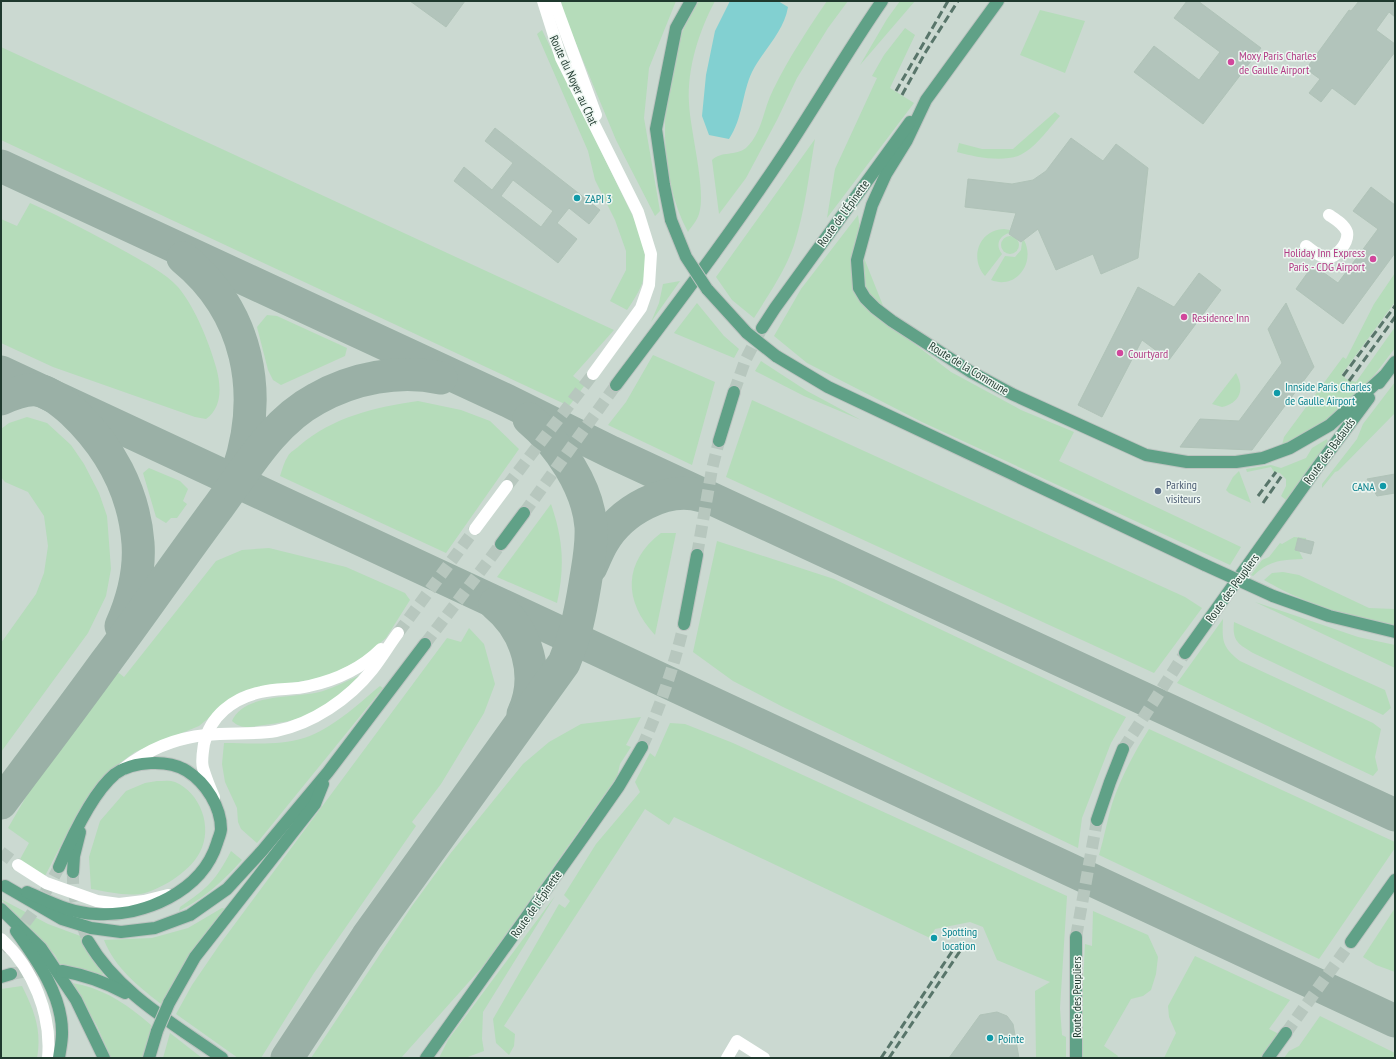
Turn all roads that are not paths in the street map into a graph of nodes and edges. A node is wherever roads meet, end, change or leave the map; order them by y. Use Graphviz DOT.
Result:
graph roads {
  1 [pos="543,1"];
  2 [pos="554,1"];
  3 [pos="690,1"];
  4 [pos="882,1"];
  5 [pos="998,1"];
  6 [pos="926,100"];
  7 [pos="611,155"];
  8 [pos="1329,215"];
  9 [pos="1306,246"];
  10 [pos="762,328"];
  11 [pos="1395,362"];
  12 [pos="593,374"];
  13 [pos="1384,376"];
  14 [pos="616,385"];
  15 [pos="734,392"];
  16 [pos="719,441"];
  17 [pos="507,486"];
  18 [pos="524,513"];
  19 [pos="1279,522"];
  20 [pos="475,529"];
  21 [pos="502,544"];
  22 [pos="697,555"];
  23 [pos="684,624"];
  24 [pos="1392,632"];
  25 [pos="425,644"];
  26 [pos="1185,653"];
  27 [pos="206,734"];
  28 [pos="642,747"];
  29 [pos="1124,749"];
  30 [pos="328,772"];
  31 [pos="115,774"];
  32 [pos="216,802"];
  33 [pos="84,816"];
  34 [pos="1097,820"];
  35 [pos="18,865"];
  36 [pos="59,867"];
  37 [pos="73,872"];
  38 [pos="1395,880"];
  39 [pos="182,891"];
  40 [pos="1,910"];
  41 [pos="1076,937"];
  42 [pos="1,939"];
  43 [pos="88,941"];
  44 [pos="1351,942"];
  45 [pos="62,971"];
  46 [pos="150,1008"];
  47 [pos="1286,1032"];
  48 [pos="48,1058"];
  49 [pos="59,1058"];
  50 [pos="104,1058"];
  51 [pos="149,1058"];
  52 [pos="222,1058"];
  53 [pos="426,1058"];
  54 [pos="727,1058"];
  55 [pos="764,1058"];
  56 [pos="1076,1058"];
  57 [pos="1268,1058"];
  1 -- 7 [label="street, Route du Noyer au Chat"];
  2 -- 7 [label="street, Route du Noyer au Chat"];
  3 -- 24 [label="main road, bridge"];
  4 -- 14 [label="main road"];
  5 -- 6 [label="main road, Route de la Commune"];
  6 -- 10 [label="main road, Route de l'Épinette"];
  6 -- 13 [label="main road, Route de la Commune"];
  7 -- 12 [label="street, Route du Noyer au Chat"];
  8 -- 9 [label="street"];
  11 -- 13 [label="main road, Route des Badauds"];
  13 -- 19 [label="main road, Route des Badauds"];
  15 -- 16 [label="main road"];
  17 -- 20 [label="street"];
  18 -- 21 [label="main road"];
  19 -- 26 [label="main road, Route des Peupliers"];
  22 -- 23 [label="main road"];
  25 -- 30 [label="main road"];
  27 -- 27 [label="street"];
  27 -- 31 [label="street"];
  27 -- 32 [label="street"];
  28 -- 53 [label="main road, Route de l'Épinette"];
  29 -- 34 [label="main road"];
  30 -- 39 [label="main road"];
  30 -- 51 [label="main road, bridge"];
  31 -- 32 [label="main road"];
  31 -- 33 [label="main road"];
  32 -- 39 [label="main road"];
  33 -- 36 [label="main road"];
  33 -- 37 [label="main road"];
  35 -- 39 [label="street"];
  38 -- 44 [label="main road"];
  40 -- 49 [label="main road"];
  40 -- 50 [label="main road"];
  41 -- 56 [label="main road, Route des Peupliers"];
  42 -- 48 [label="street"];
  43 -- 46 [label="main road"];
  45 -- 46 [label="main road"];
  46 -- 52 [label="main road"];
  47 -- 57 [label="main road"];
  54 -- 55 [label="street"];
}
